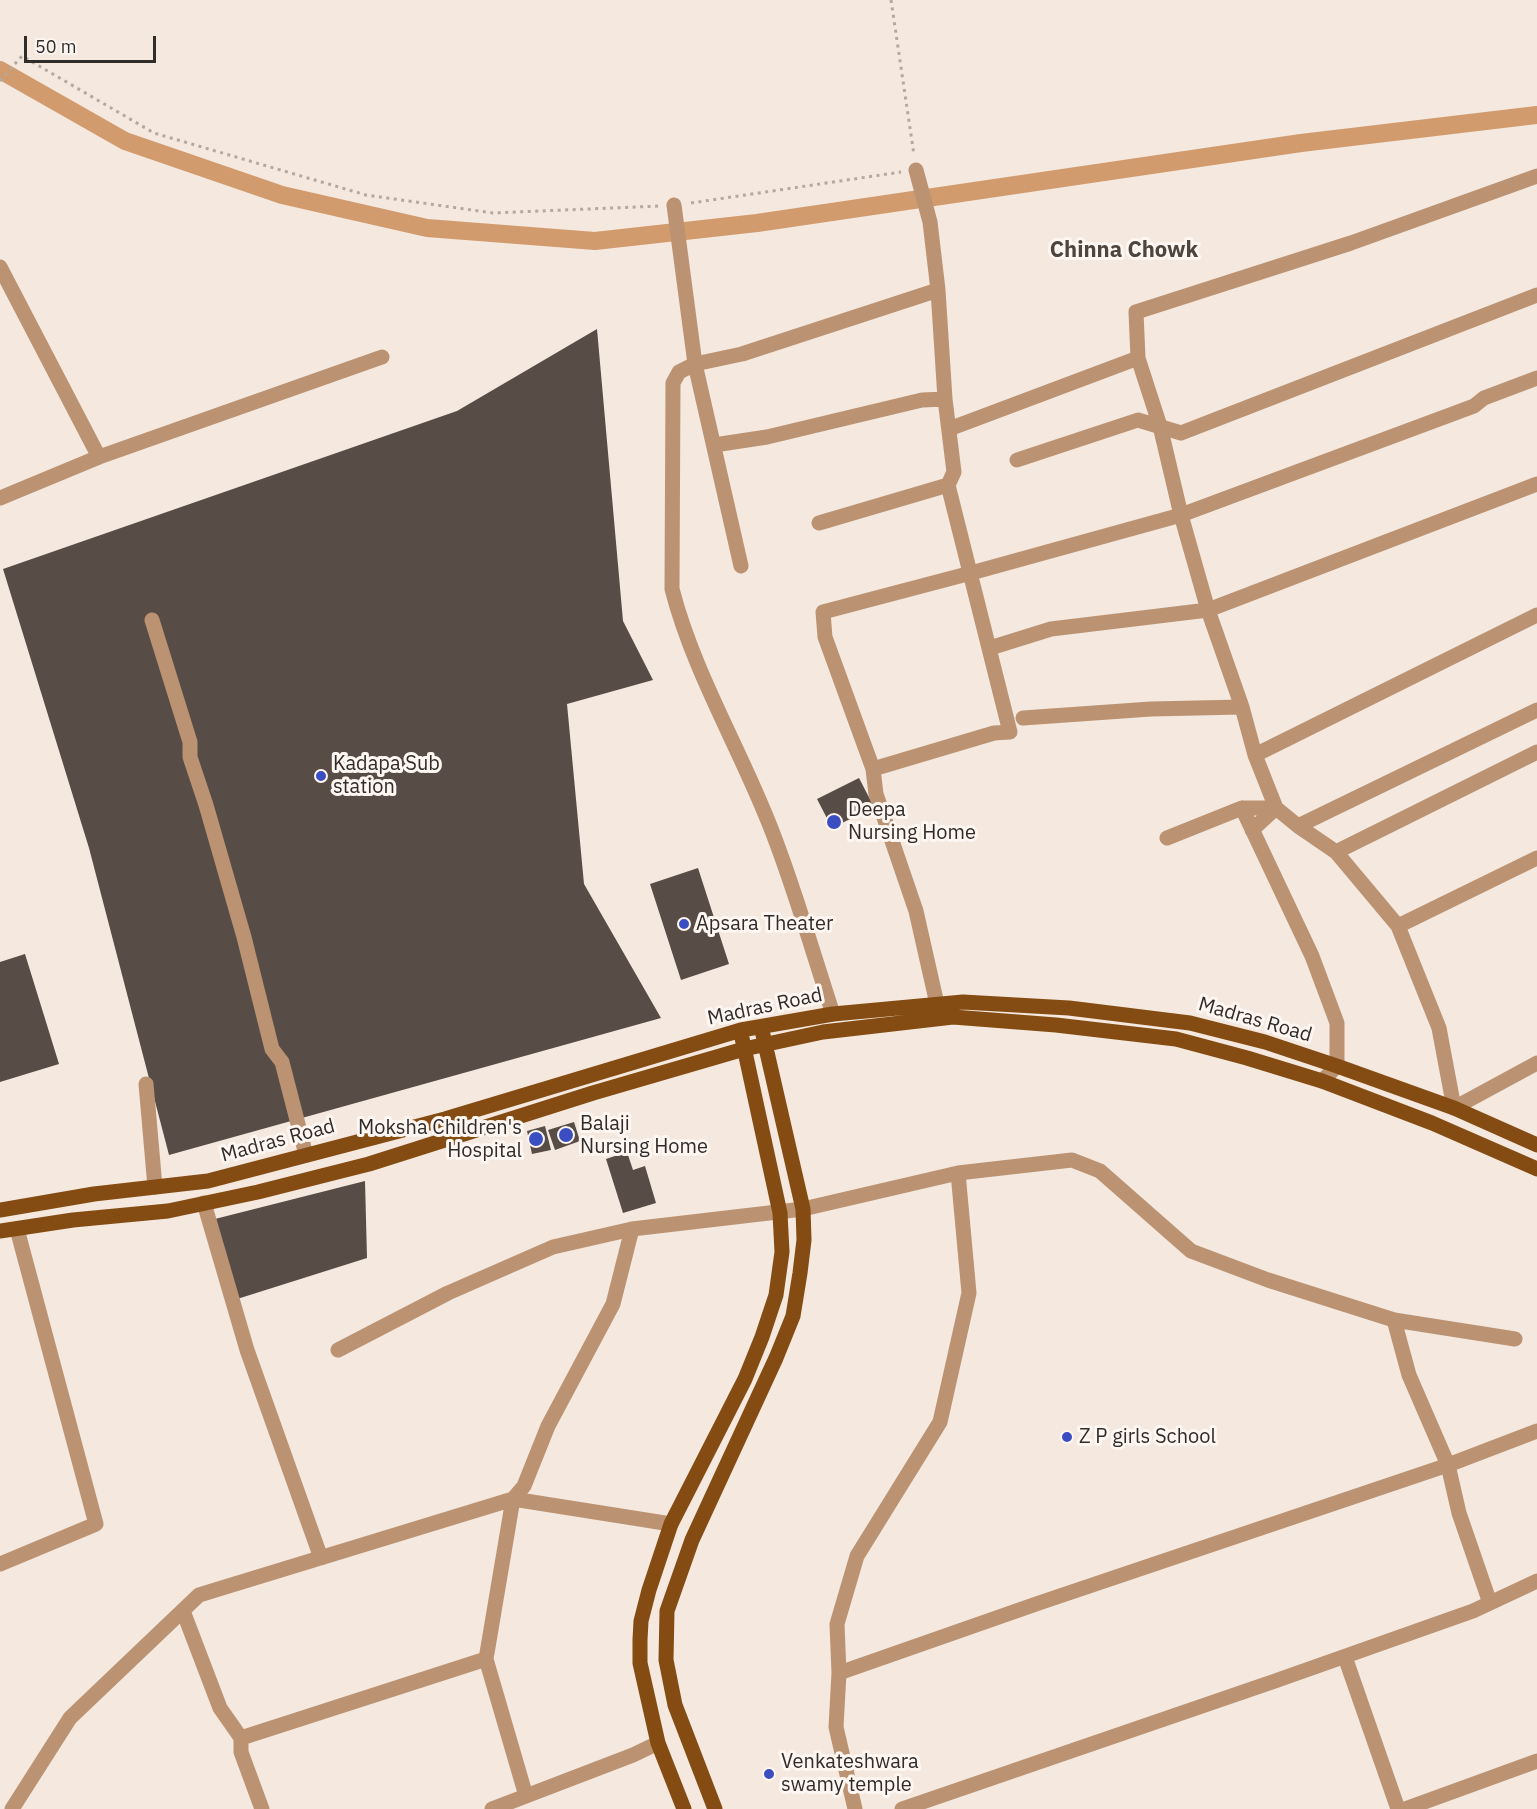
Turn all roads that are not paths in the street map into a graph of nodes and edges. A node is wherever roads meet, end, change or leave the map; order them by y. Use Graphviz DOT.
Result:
graph roads {
  1 [pos="916,170"];
  2 [pos="1537,176"];
  3 [pos="674,205"];
  4 [pos="0,267"];
  5 [pos="938,290"];
  6 [pos="1537,295"];
  7 [pos="382,357"];
  8 [pos="1138,358"];
  9 [pos="695,363"];
  10 [pos="1537,378"];
  11 [pos="945,399"];
  12 [pos="1160,426"];
  13 [pos="949,429"];
  14 [pos="714,445"];
  15 [pos="99,457"];
  16 [pos="1017,460"];
  17 [pos="1537,484"];
  18 [pos="948,485"];
  19 [pos="0,498"];
  20 [pos="1181,515"];
  21 [pos="819,523"];
  22 [pos="741,566"];
  23 [pos="970,573"];
  24 [pos="1208,610"];
  25 [pos="1537,615"];
  26 [pos="152,620"];
  27 [pos="990,648"];
  28 [pos="1242,707"];
  29 [pos="1537,710"];
  30 [pos="1023,718"];
  31 [pos="1537,752"];
  32 [pos="1255,755"];
  33 [pos="873,769"];
  34 [pos="1242,808"];
  35 [pos="1276,808"];
  36 [pos="1298,826"];
  37 [pos="1252,830"];
  38 [pos="1167,838"];
  39 [pos="1336,852"];
  40 [pos="1537,858"];
  41 [pos="1398,927"];
  42 [pos="937,1004"];
  43 [pos="833,1014"];
  44 [pos="760,1026"];
  45 [pos="741,1030"];
  46 [pos="765,1044"];
  47 [pos="744,1049"];
  48 [pos="1537,1063"];
  49 [pos="1337,1066"];
  50 [pos="1322,1081"];
  51 [pos="146,1084"];
  52 [pos="1454,1108"];
  53 [pos="1537,1145"];
  54 [pos="306,1155"];
  55 [pos="1537,1169"];
  56 [pos="958,1173"];
  57 [pos="155,1187"];
  58 [pos="204,1203"];
  59 [pos="803,1209"];
  60 [pos="0,1210"];
  61 [pos="780,1213"];
  62 [pos="16,1229"];
  63 [pos="632,1229"];
  64 [pos="0,1232"];
  65 [pos="1394,1320"];
  66 [pos="1515,1339"];
  67 [pos="338,1350"];
  68 [pos="1537,1431"];
  69 [pos="1448,1465"];
  70 [pos="513,1499"];
  71 [pos="671,1524"];
  72 [pos="321,1558"];
  73 [pos="0,1564"];
  74 [pos="1537,1581"];
  75 [pos="1490,1603"];
  76 [pos="183,1611"];
  77 [pos="1345,1657"];
  78 [pos="486,1659"];
  79 [pos="839,1673"];
  80 [pos="241,1738"];
  81 [pos="658,1743"];
  82 [pos="1537,1761"];
  83 [pos="526,1796"];
  84 [pos="12,1809"];
  85 [pos="262,1809"];
  86 [pos="492,1809"];
  87 [pos="684,1809"];
  88 [pos="715,1809"];
  89 [pos="855,1809"];
  90 [pos="902,1809"];
  91 [pos="1398,1809"];
  92 [pos="1406,1809"];
  1 -- 5 [label="street"];
  2 -- 8 [label="street"];
  3 -- 9 [label="street"];
  4 -- 15 [label="street"];
  5 -- 9 [label="street"];
  5 -- 11 [label="street"];
  6 -- 12 [label="street"];
  7 -- 15 [label="street"];
  8 -- 12 [label="street"];
  8 -- 13 [label="street"];
  9 -- 14 [label="street"];
  9 -- 43 [label="street"];
  10 -- 20 [label="street"];
  11 -- 13 [label="street"];
  11 -- 14 [label="street"];
  12 -- 16 [label="street"];
  12 -- 20 [label="street"];
  13 -- 18 [label="street"];
  14 -- 22 [label="street"];
  15 -- 19 [label="street"];
  17 -- 24 [label="street"];
  18 -- 21 [label="street"];
  18 -- 23 [label="street"];
  20 -- 23 [label="street"];
  20 -- 24 [label="street"];
  23 -- 27 [label="street"];
  23 -- 33 [label="street"];
  24 -- 27 [label="street"];
  24 -- 28 [label="street"];
  25 -- 32 [label="street"];
  26 -- 54 [label="street"];
  27 -- 33 [label="street"];
  28 -- 30 [label="street"];
  28 -- 32 [label="street"];
  29 -- 36 [label="street"];
  31 -- 39 [label="street"];
  32 -- 35 [label="street"];
  33 -- 42 [label="street"];
  34 -- 35 [label="street"];
  34 -- 37 [label="street"];
  34 -- 38 [label="street"];
  35 -- 36 [label="street"];
  35 -- 37 [label="street"];
  36 -- 39 [label="street"];
  37 -- 49 [label="street"];
  39 -- 41 [label="street"];
  40 -- 41 [label="street"];
  41 -- 52 [label="street"];
  42 -- 43 [label="main road, Madras Road"];
  42 -- 49 [label="main road, Madras Road"];
  43 -- 44 [label="main road, Madras Road"];
  44 -- 45 [label="main road, Madras Road"];
  44 -- 46 [label="main road"];
  45 -- 47 [label="main road"];
  45 -- 54 [label="main road, Madras Road"];
  46 -- 47 [label="main road"];
  46 -- 50 [label="main road"];
  46 -- 59 [label="main road"];
  47 -- 58 [label="main road"];
  47 -- 61 [label="main road"];
  48 -- 52 [label="street"];
  49 -- 50 [label="street"];
  49 -- 52 [label="main road, Madras Road"];
  50 -- 55 [label="main road"];
  51 -- 57 [label="street"];
  52 -- 53 [label="main road, Madras Road"];
  54 -- 57 [label="main road, Madras Road"];
  56 -- 59 [label="street"];
  56 -- 65 [label="street"];
  56 -- 79 [label="street"];
  57 -- 60 [label="main road, Madras Road"];
  58 -- 62 [label="main road"];
  58 -- 72 [label="street"];
  59 -- 61 [label="street"];
  59 -- 88 [label="main road"];
  61 -- 63 [label="street"];
  61 -- 71 [label="main road"];
  62 -- 64 [label="main road"];
  62 -- 73 [label="street"];
  63 -- 67 [label="street"];
  63 -- 70 [label="street"];
  65 -- 66 [label="street"];
  65 -- 69 [label="street"];
  68 -- 69 [label="street"];
  69 -- 75 [label="street"];
  69 -- 79 [label="street"];
  70 -- 71 [label="street"];
  70 -- 72 [label="street"];
  70 -- 78 [label="street"];
  71 -- 81 [label="main road"];
  72 -- 76 [label="street"];
  74 -- 75 [label="street"];
  75 -- 77 [label="street"];
  76 -- 80 [label="street"];
  76 -- 84 [label="street"];
  77 -- 90 [label="street"];
  77 -- 91 [label="street"];
  78 -- 80 [label="street"];
  78 -- 83 [label="street"];
  79 -- 89 [label="street"];
  80 -- 85 [label="street"];
  81 -- 83 [label="street"];
  81 -- 87 [label="main road"];
  82 -- 92 [label="street"];
  83 -- 86 [label="street"];
}
